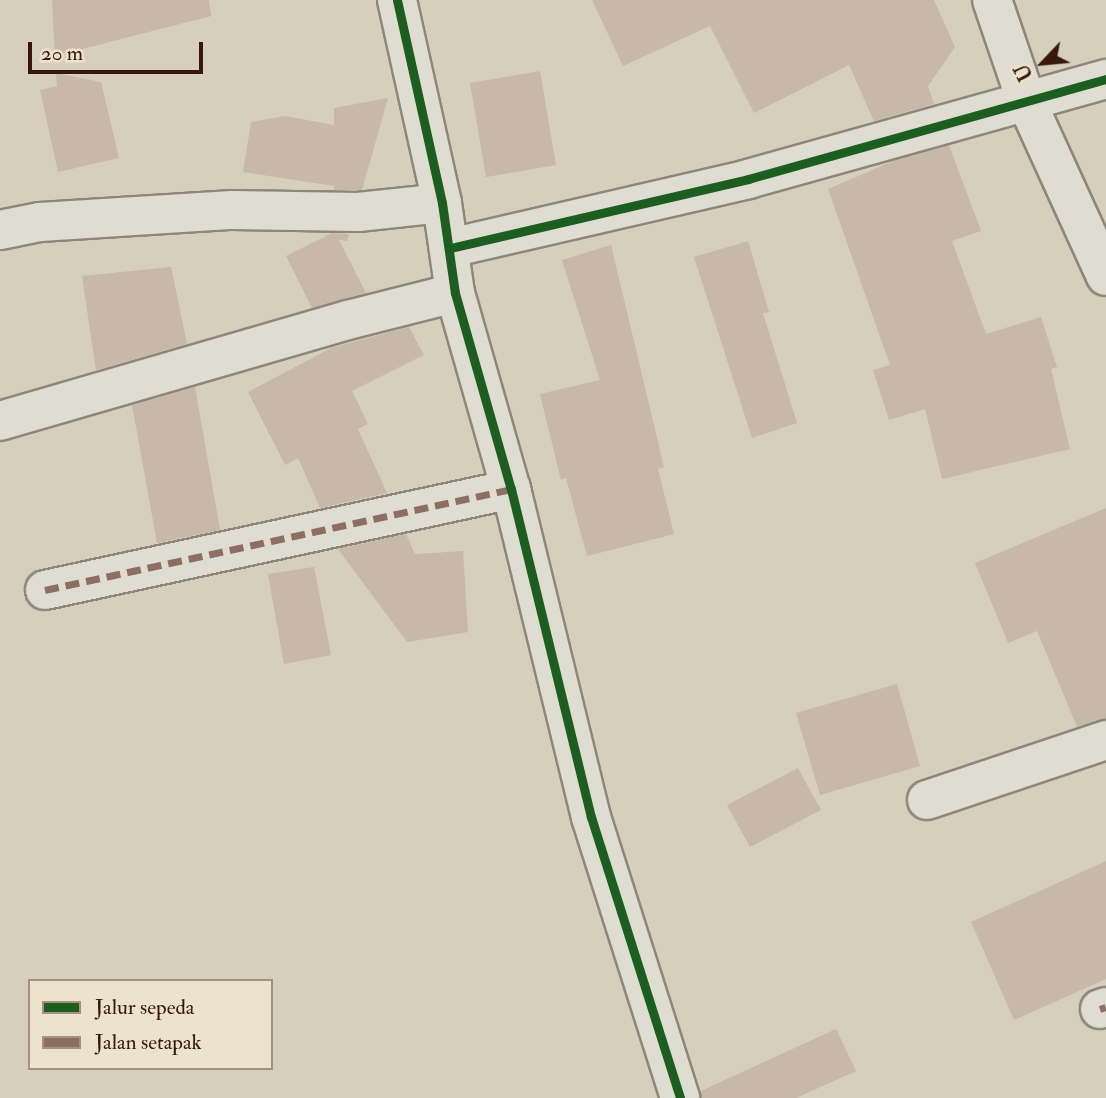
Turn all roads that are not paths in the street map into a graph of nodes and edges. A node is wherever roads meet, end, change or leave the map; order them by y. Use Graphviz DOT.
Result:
graph roads {
  1 [pos="397,0"];
  2 [pos="992,0"];
  3 [pos="1106,79"];
  4 [pos="1027,103"];
  5 [pos="442,203"];
  6 [pos="0,230"];
  7 [pos="450,248"];
  8 [pos="1106,276"];
  9 [pos="455,293"];
  10 [pos="0,421"];
  11 [pos="511,489"];
  12 [pos="45,590"];
  13 [pos="1106,740"];
  14 [pos="928,800"];
  15 [pos="680,1098"];
  1 -- 5 [label="street"];
  2 -- 4 [label="street"];
  3 -- 4 [label="street"];
  4 -- 7 [label="street"];
  4 -- 8 [label="street"];
  5 -- 6 [label="street"];
  5 -- 7 [label="street"];
  7 -- 9 [label="street"];
  9 -- 10 [label="street"];
  9 -- 11 [label="street"];
  11 -- 12 [label="street"];
  11 -- 15 [label="street"];
  13 -- 14 [label="street"];
}
